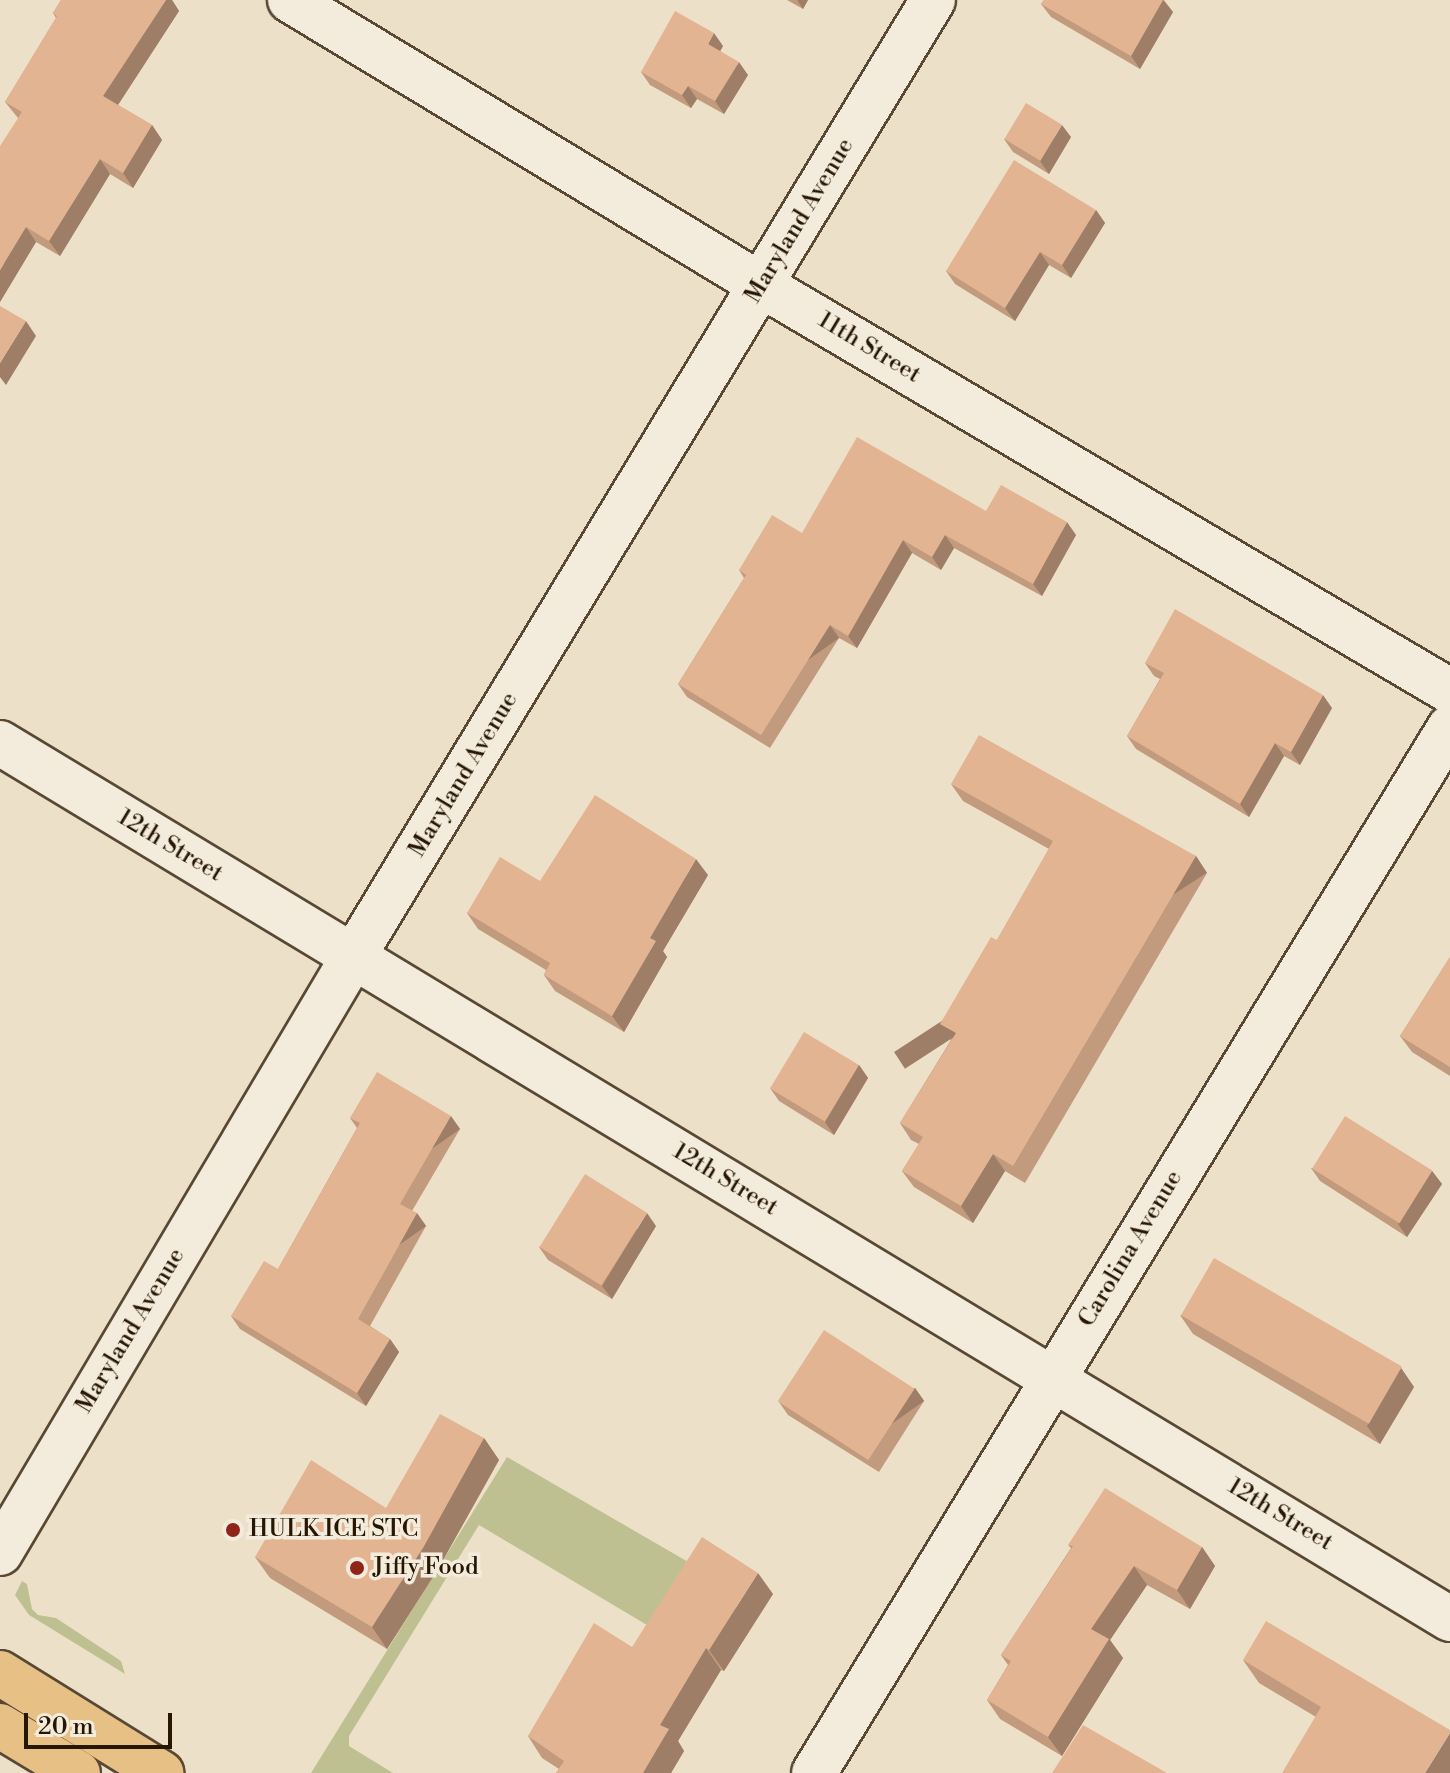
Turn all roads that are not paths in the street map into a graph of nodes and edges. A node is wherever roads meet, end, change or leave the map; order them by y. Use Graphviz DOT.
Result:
graph roads {
  1 [pos="290,0"];
  2 [pos="933,0"];
  3 [pos="761,285"];
  4 [pos="1450,691"];
  5 [pos="1450,727"];
  6 [pos="0,743"];
  7 [pos="353,957"];
  8 [pos="1053,1378"];
  9 [pos="0,1553"];
  10 [pos="1450,1619"];
  11 [pos="0,1673"];
  12 [pos="0,1726"];
  13 [pos="78,1773"];
  14 [pos="161,1773"];
  15 [pos="814,1773"];
  1 -- 3 [label="street, 11th Street"];
  2 -- 3 [label="street, Maryland Avenue"];
  3 -- 4 [label="street, 11th Street"];
  3 -- 7 [label="street, Maryland Avenue"];
  5 -- 8 [label="street, Carolina Avenue"];
  6 -- 7 [label="street, 12th Street"];
  7 -- 8 [label="street, 12th Street"];
  7 -- 9 [label="street, Maryland Avenue"];
  8 -- 10 [label="street, 12th Street"];
  8 -- 15 [label="street, Carolina Avenue"];
  11 -- 14 [label="highway"];
  12 -- 13 [label="highway"];
}
